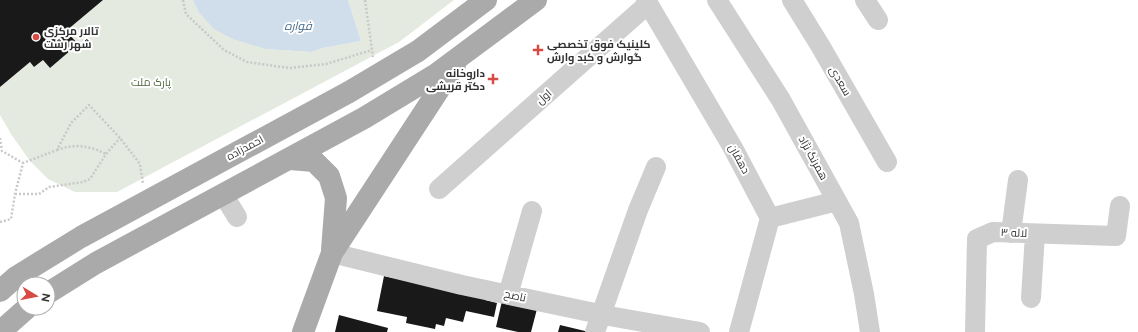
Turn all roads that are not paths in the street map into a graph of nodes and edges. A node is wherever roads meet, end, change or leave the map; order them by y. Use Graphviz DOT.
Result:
graph roads {
  1 [pos="486,0"];
  2 [pos="536,0"];
  3 [pos="717,0"];
  4 [pos="792,0"];
  5 [pos="865,0"];
  6 [pos="647,2"];
  7 [pos="878,20"];
  8 [pos="461,56"];
  9 [pos="290,159"];
  10 [pos="887,162"];
  11 [pos="656,166"];
  12 [pos="1018,180"];
  13 [pos="439,189"];
  14 [pos="223,194"];
  15 [pos="145,202"];
  16 [pos="837,202"];
  17 [pos="1120,206"];
  18 [pos="532,211"];
  19 [pos="237,217"];
  20 [pos="770,218"];
  21 [pos="159,229"];
  22 [pos="1011,233"];
  23 [pos="1035,234"];
  24 [pos="332,253"];
  25 [pos="56,288"];
  26 [pos="0,291"];
  27 [pos="508,294"];
  28 [pos="1031,298"];
  29 [pos="18,316"];
  30 [pos="598,323"];
  31 [pos="0,332"];
  32 [pos="303,332"];
  33 [pos="700,332"];
  34 [pos="739,332"];
  35 [pos="870,332"];
  36 [pos="975,332"];
  1 -- 15 [label="main road, احمدزاده"];
  2 -- 8 [label="main road"];
  3 -- 16 [label="street, همرنگ نژاد"];
  4 -- 10 [label="street, سعدی"];
  5 -- 7 [label="street"];
  6 -- 13 [label="street, اول"];
  6 -- 20 [label="street, دهقان"];
  8 -- 9 [label="main road"];
  8 -- 24 [label="main road"];
  9 -- 14 [label="main road"];
  9 -- 24 [label="main road"];
  11 -- 30 [label="street"];
  12 -- 22 [label="street"];
  14 -- 19 [label="street"];
  14 -- 21 [label="main road"];
  15 -- 21 [label="main road"];
  15 -- 26 [label="main road, احمدزاده"];
  16 -- 20 [label="street"];
  16 -- 35 [label="street, همرنگ نژاد"];
  17 -- 23 [label="street, لاله ۳"];
  18 -- 27 [label="street"];
  20 -- 34 [label="street"];
  21 -- 25 [label="main road"];
  22 -- 23 [label="street, لاله ۳"];
  22 -- 36 [label="street, لاله ۳"];
  23 -- 28 [label="street"];
  24 -- 27 [label="street, ناصح"];
  24 -- 32 [label="main road"];
  27 -- 30 [label="street, ناصح"];
  29 -- 31 [label="main road"];
  30 -- 33 [label="street, ناصح"];
}
